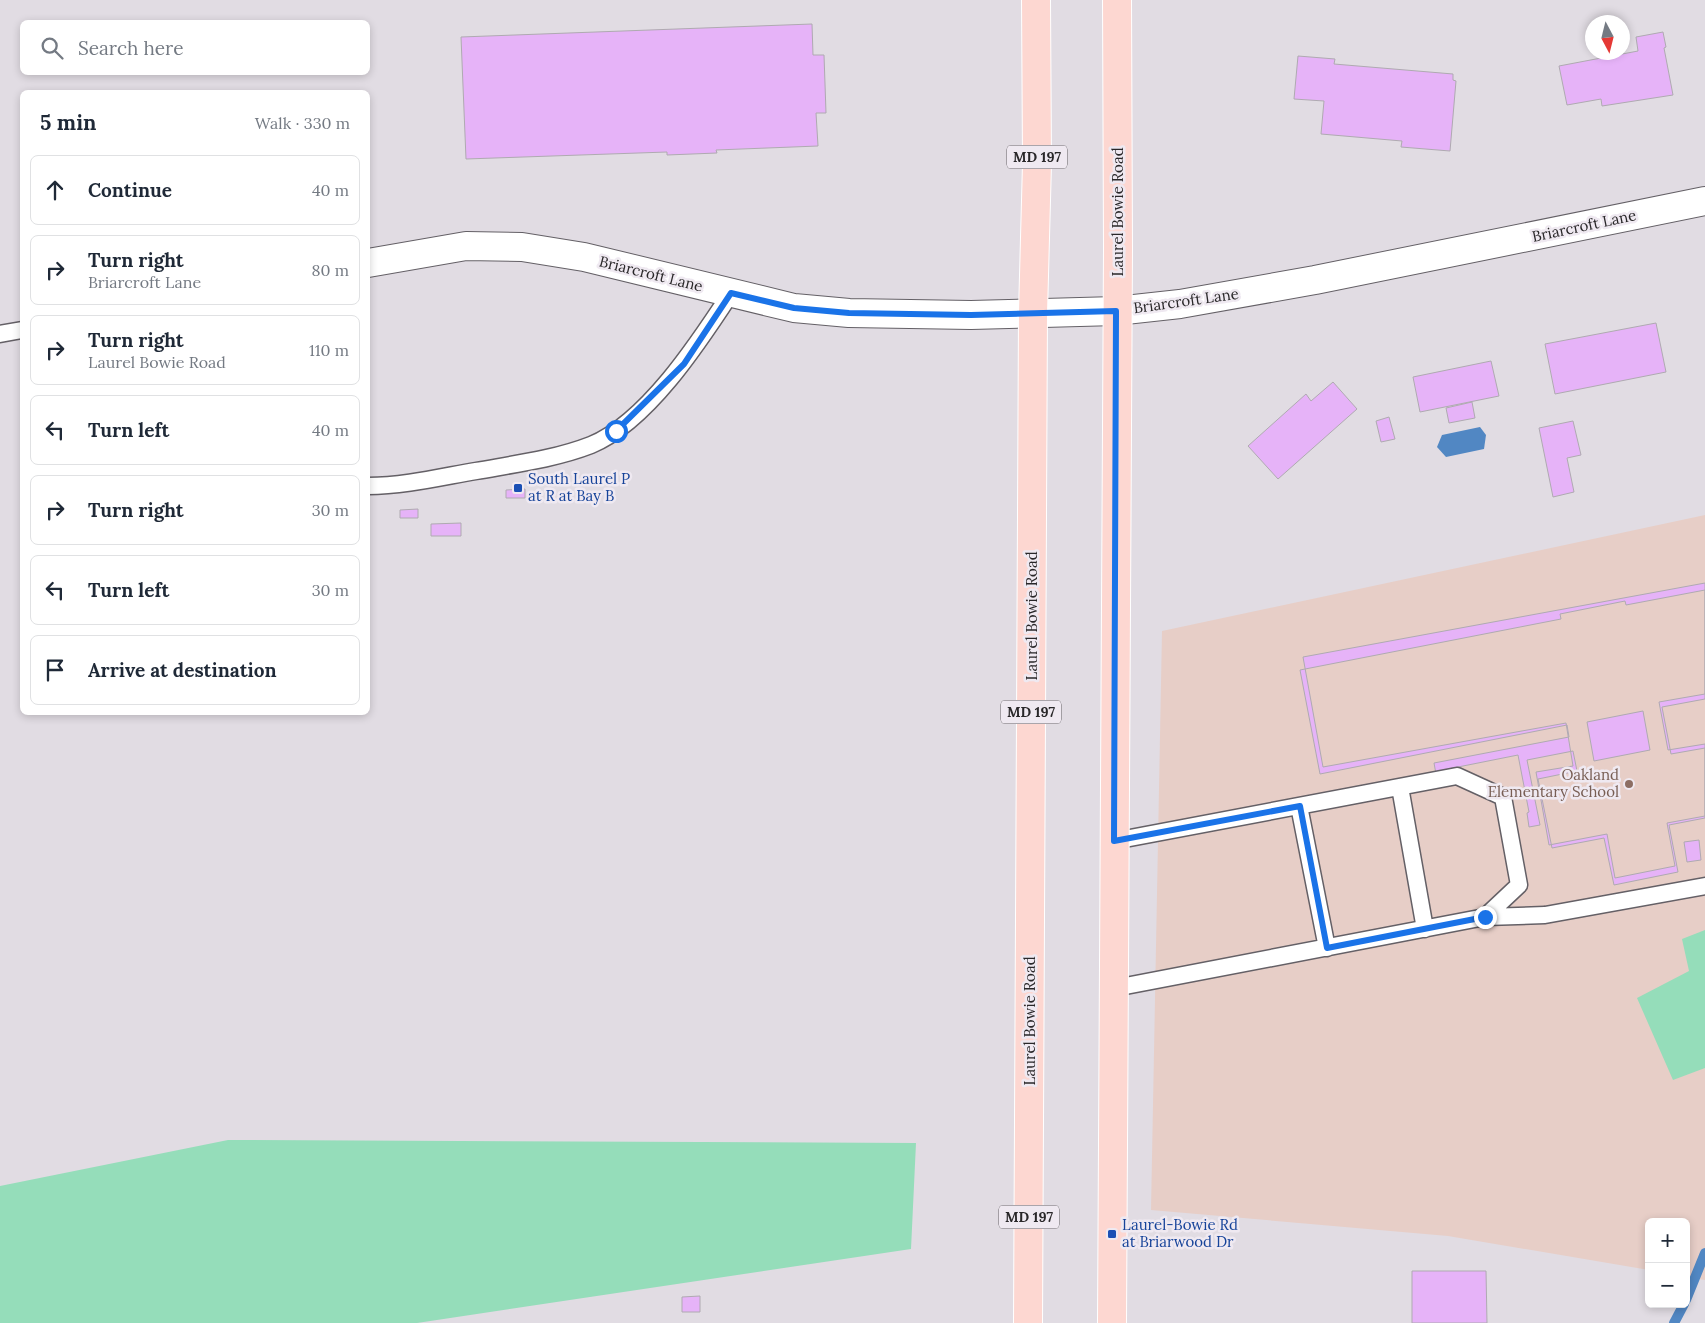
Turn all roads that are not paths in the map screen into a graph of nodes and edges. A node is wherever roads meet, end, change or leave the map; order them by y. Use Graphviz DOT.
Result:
graph roads {
  1 [pos="1036,0"];
  2 [pos="1117,0"];
  3 [pos="1705,201"];
  4 [pos="370,263"];
  5 [pos="731,293"];
  6 [pos="1116,311"];
  7 [pos="1033,314"];
  8 [pos="20,330"];
  9 [pos="0,334"];
  10 [pos="370,486"];
  11 [pos="1400,787"];
  12 [pos="1300,806"];
  13 [pos="1114,841"];
  14 [pos="1705,886"];
  15 [pos="1485,917"];
  16 [pos="1425,929"];
  17 [pos="1327,948"];
  18 [pos="1115,988"];
  19 [pos="1028,1323"];
  20 [pos="1112,1323"];
  1 -- 7 [label="main road, Laurel Bowie Road / MD 197"];
  2 -- 6 [label="main road, Laurel Bowie Road"];
  3 -- 6 [label="street, Briarcroft Lane"];
  4 -- 5 [label="street, Briarcroft Lane"];
  5 -- 7 [label="street, Briarcroft Lane"];
  5 -- 10 [label="lane"];
  6 -- 7 [label="street, Briarcroft Lane"];
  6 -- 13 [label="main road, Laurel Bowie Road"];
  7 -- 19 [label="main road, Laurel Bowie Road / MD 197"];
  8 -- 9 [label="lane"];
  11 -- 12 [label="lane"];
  11 -- 15 [label="lane"];
  11 -- 16 [label="lane"];
  12 -- 13 [label="lane"];
  12 -- 17 [label="lane"];
  13 -- 18 [label="main road, Laurel Bowie Road"];
  14 -- 15 [label="lane"];
  15 -- 16 [label="lane"];
  16 -- 17 [label="lane"];
  17 -- 18 [label="lane"];
  18 -- 20 [label="main road, Laurel Bowie Road"];
}
